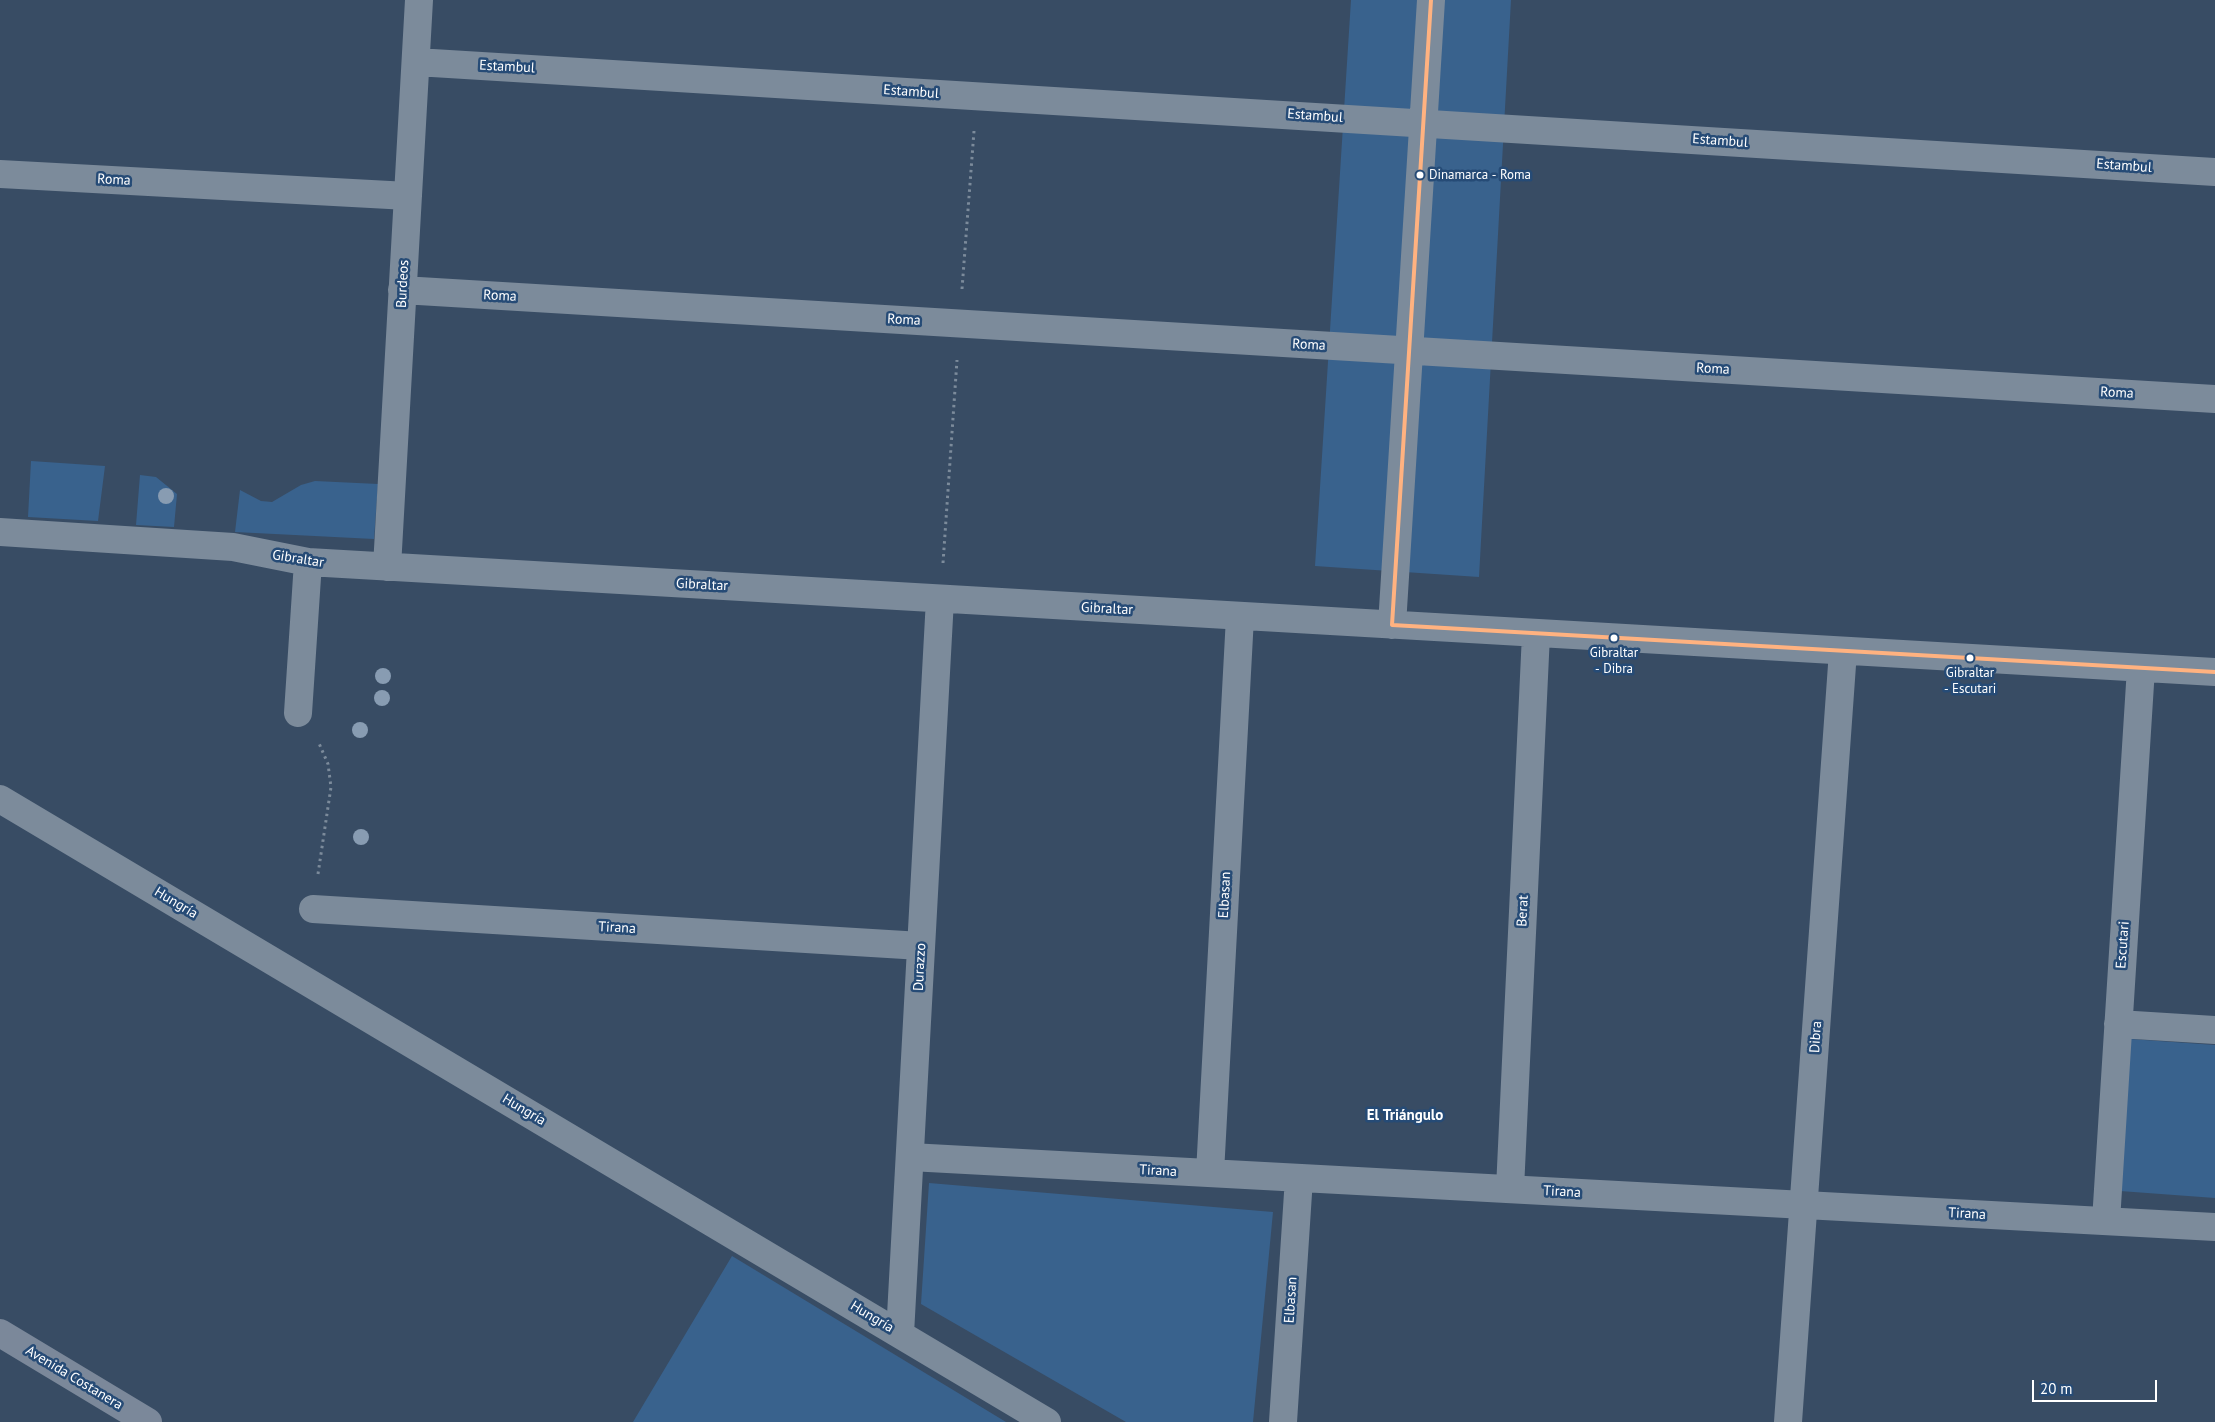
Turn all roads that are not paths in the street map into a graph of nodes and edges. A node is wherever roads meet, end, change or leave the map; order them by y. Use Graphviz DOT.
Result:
graph roads {
  1 [pos="419,0"];
  2 [pos="1431,0"];
  3 [pos="416,62"];
  4 [pos="1423,124"];
  5 [pos="2215,172"];
  6 [pos="0,174"];
  7 [pos="408,196"];
  8 [pos="402,290"];
  9 [pos="1409,351"];
  10 [pos="2215,398"];
  11 [pos="0,532"];
  12 [pos="308,562"];
  13 [pos="386,567"];
  14 [pos="940,599"];
  15 [pos="1240,617"];
  16 [pos="1392,625"];
  17 [pos="1536,634"];
  18 [pos="1843,651"];
  19 [pos="2141,668"];
  20 [pos="2215,672"];
  21 [pos="298,713"];
  22 [pos="0,799"];
  23 [pos="313,909"];
  24 [pos="921,946"];
  25 [pos="2118,1024"];
  26 [pos="2215,1030"];
  27 [pos="910,1157"];
  28 [pos="1210,1173"];
  29 [pos="1299,1178"];
  30 [pos="1510,1189"];
  31 [pos="1804,1205"];
  32 [pos="2106,1221"];
  33 [pos="2215,1227"];
  34 [pos="0,1334"];
  35 [pos="900,1334"];
  36 [pos="148,1422"];
  37 [pos="1048,1422"];
  38 [pos="1283,1422"];
  39 [pos="1788,1422"];
  1 -- 3 [label="street, Burdeos"];
  2 -- 4 [label="street"];
  3 -- 4 [label="street, Estambul"];
  3 -- 7 [label="street, Burdeos"];
  4 -- 5 [label="street, Estambul"];
  4 -- 9 [label="street"];
  6 -- 7 [label="street, Roma"];
  7 -- 8 [label="street, Burdeos"];
  8 -- 9 [label="street, Roma"];
  8 -- 13 [label="street, Burdeos"];
  9 -- 10 [label="street, Roma"];
  9 -- 16 [label="street"];
  11 -- 12 [label="street, Gibraltar"];
  12 -- 13 [label="street, Gibraltar"];
  12 -- 21 [label="street"];
  13 -- 14 [label="street, Gibraltar"];
  14 -- 15 [label="street, Gibraltar"];
  14 -- 24 [label="street, Durazzo"];
  15 -- 16 [label="street, Gibraltar"];
  15 -- 28 [label="street, Elbasan"];
  16 -- 17 [label="street, Gibraltar"];
  17 -- 18 [label="street, Gibraltar"];
  17 -- 30 [label="street, Berat"];
  18 -- 19 [label="street, Gibraltar"];
  18 -- 31 [label="street, Dibra"];
  19 -- 20 [label="street, Gibraltar"];
  19 -- 25 [label="street, Escutari"];
  22 -- 35 [label="street, Hungría"];
  23 -- 24 [label="street, Tirana"];
  24 -- 27 [label="street, Durazzo"];
  25 -- 26 [label="street"];
  25 -- 32 [label="street, Escutari"];
  27 -- 28 [label="street, Tirana"];
  27 -- 35 [label="street, Durazzo"];
  28 -- 29 [label="street, Tirana"];
  29 -- 30 [label="street, Tirana"];
  29 -- 38 [label="street, Elbasan"];
  30 -- 31 [label="street, Tirana"];
  31 -- 32 [label="street, Tirana"];
  31 -- 39 [label="street, Dibra"];
  32 -- 33 [label="street, Tirana"];
  34 -- 36 [label="main road, Avenida Costanera"];
  35 -- 37 [label="street, Hungría"];
}
